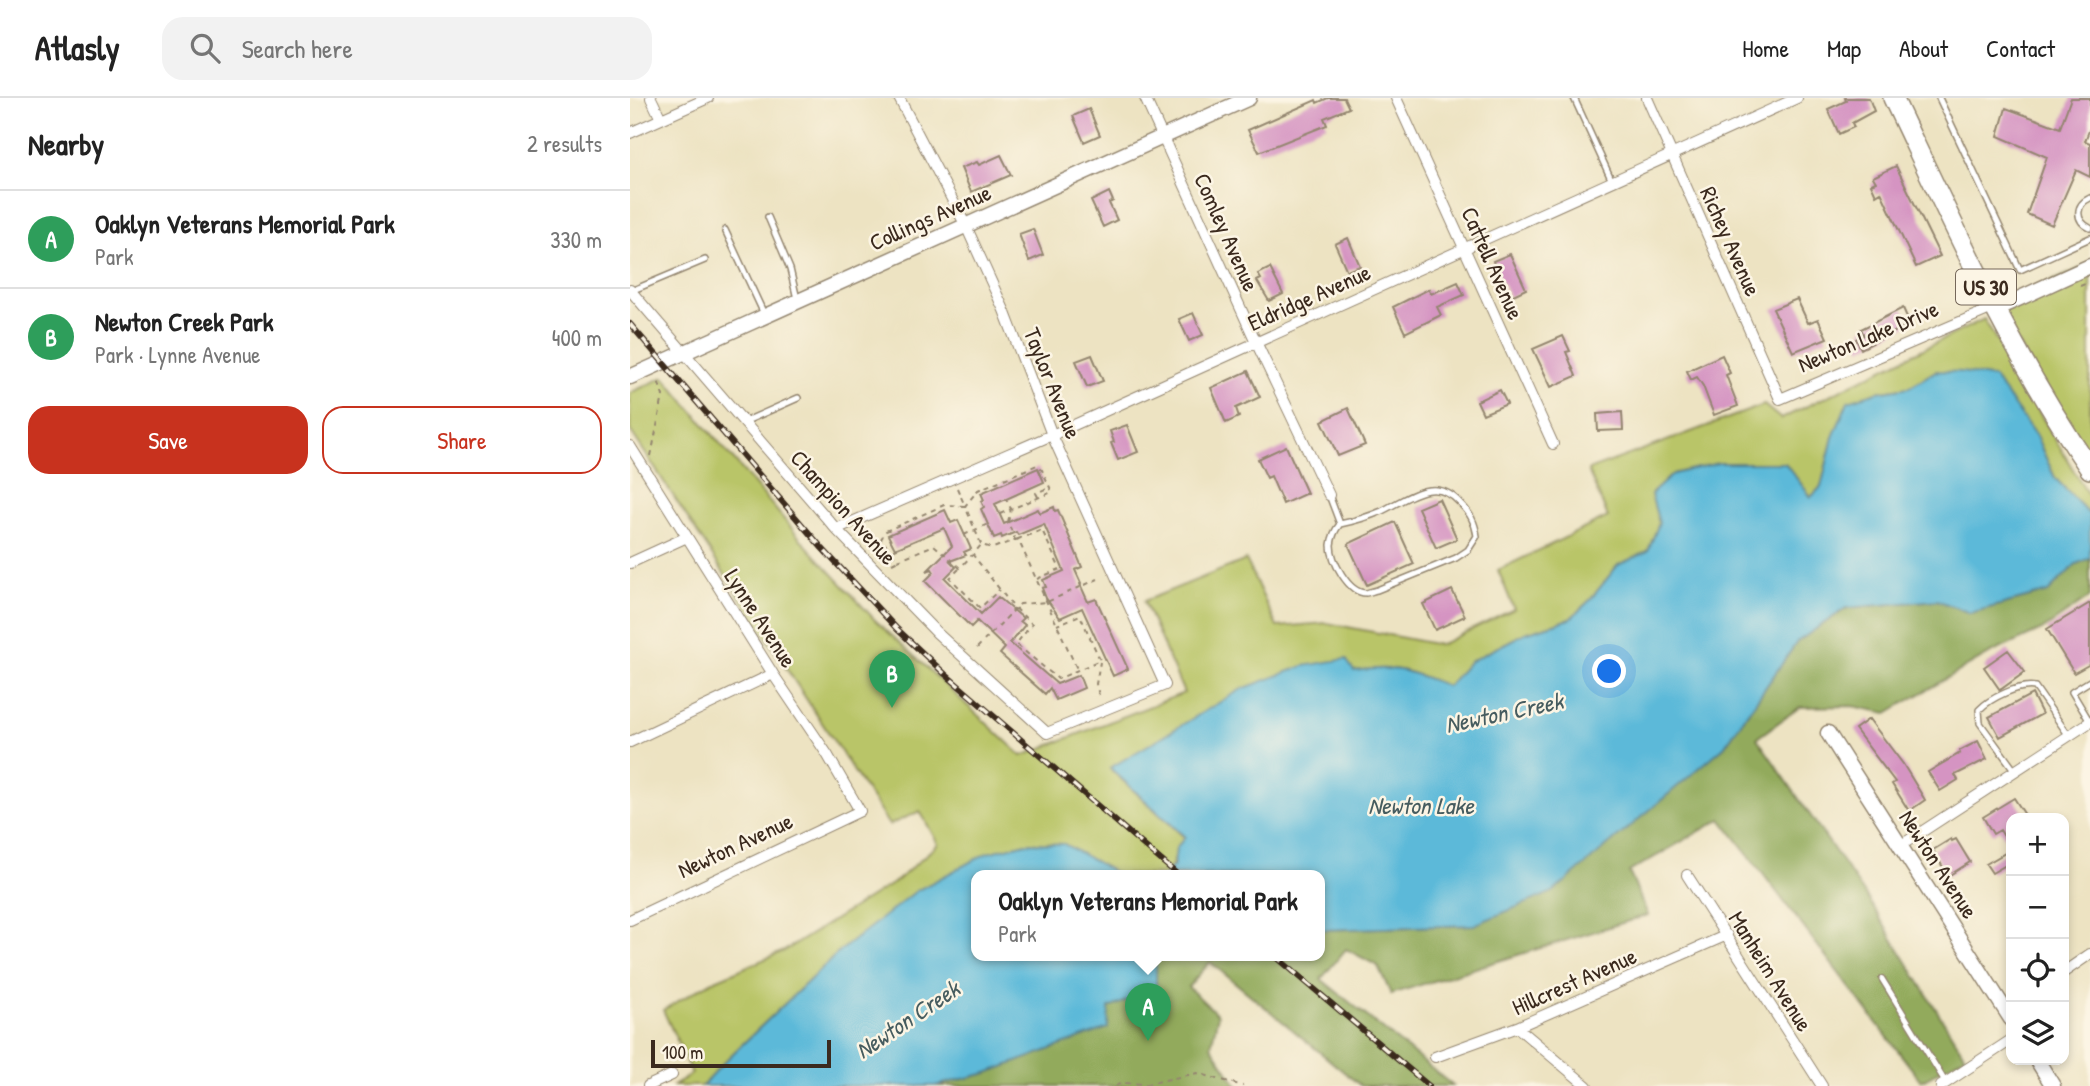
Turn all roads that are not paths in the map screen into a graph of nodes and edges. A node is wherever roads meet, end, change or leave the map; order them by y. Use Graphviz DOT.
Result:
graph roads {
  1 [pos="651,98"];
  2 [pos="708,98"];
  3 [pos="899,98"];
  4 [pos="1145,98"];
  5 [pos="1249,98"];
  6 [pos="1396,98"];
  7 [pos="1574,98"];
  8 [pos="1647,98"];
  9 [pos="1797,98"];
  10 [pos="1893,98"];
  11 [pos="1939,98"];
  12 [pos="660,119"];
  13 [pos="630,133"];
  14 [pos="1163,137"];
  15 [pos="1672,155"];
  16 [pos="1612,181"];
  17 [pos="2090,198"];
  18 [pos="768,218"];
  19 [pos="966,226"];
  20 [pos="2090,228"];
  21 [pos="724,230"];
  22 [pos="2090,238"];
  23 [pos="1465,247"];
  24 [pos="705,260"];
  25 [pos="2090,266"];
  26 [pos="630,291"];
  27 [pos="798,302"];
  28 [pos="1996,306"];
  29 [pos="766,316"];
  30 [pos="1256,342"];
  31 [pos="684,353"];
  32 [pos="630,377"];
  33 [pos="798,398"];
  34 [pos="1780,399"];
  35 [pos="744,422"];
  36 [pos="1052,435"];
  37 [pos="1553,444"];
  38 [pos="632,452"];
  39 [pos="2090,469"];
  40 [pos="1329,495"];
  41 [pos="1340,524"];
  42 [pos="836,530"];
  43 [pos="687,537"];
  44 [pos="630,563"];
  45 [pos="773,674"];
  46 [pos="2090,681"];
  47 [pos="2090,722"];
  48 [pos="1047,733"];
  49 [pos="1828,733"];
  50 [pos="2069,736"];
  51 [pos="630,742"];
  52 [pos="2015,771"];
  53 [pos="860,811"];
  54 [pos="1900,846"];
  55 [pos="1687,875"];
  56 [pos="630,920"];
  57 [pos="1727,935"];
  58 [pos="2090,954"];
  59 [pos="2069,969"];
  60 [pos="1882,979"];
  61 [pos="2006,1007"];
  62 [pos="1517,1027"];
  63 [pos="2006,1043"];
  64 [pos="1435,1057"];
  65 [pos="2040,1065"];
  66 [pos="672,1075"];
  67 [pos="1943,1084"];
  68 [pos="648,1086"];
  69 [pos="1587,1086"];
  70 [pos="1822,1086"];
  71 [pos="2053,1086"];
  1 -- 12 [label="street"];
  2 -- 12 [label="street"];
  3 -- 19 [label="street, Taylor Avenue"];
  4 -- 14 [label="street, Comley Avenue"];
  5 -- 14 [label="main road, Collings Avenue"];
  6 -- 23 [label="street, Cattell Avenue"];
  7 -- 16 [label="lane"];
  8 -- 15 [label="street, Richey Avenue"];
  9 -- 15 [label="street, Eldridge Avenue"];
  10 -- 28 [label="highway, US 30"];
  11 -- 22 [label="lane"];
  12 -- 13 [label="street"];
  14 -- 19 [label="main road, Collings Avenue"];
  14 -- 30 [label="street, Comley Avenue"];
  15 -- 16 [label="street, Eldridge Avenue"];
  15 -- 34 [label="street, Richey Avenue"];
  16 -- 23 [label="street, Eldridge Avenue"];
  17 -- 20 [label="lane"];
  18 -- 27 [label="lane"];
  19 -- 27 [label="main road, Collings Avenue"];
  19 -- 36 [label="street, Taylor Avenue"];
  21 -- 29 [label="lane"];
  23 -- 30 [label="street, Eldridge Avenue"];
  23 -- 37 [label="street, Cattell Avenue"];
  24 -- 26 [label="lane"];
  25 -- 28 [label="main road, Newton Lake Drive"];
  26 -- 31 [label="street, Champion Avenue"];
  27 -- 29 [label="main road, Collings Avenue"];
  28 -- 34 [label="street, Newton Lake Drive"];
  28 -- 39 [label="highway, US 30"];
  29 -- 31 [label="main road, Collings Avenue"];
  30 -- 36 [label="street, Eldridge Avenue"];
  30 -- 40 [label="street, Comley Avenue"];
  31 -- 32 [label="main road, Collings Avenue"];
  31 -- 35 [label="street, Champion Avenue"];
  33 -- 35 [label="lane"];
  35 -- 42 [label="street, Champion Avenue"];
  36 -- 42 [label="street, Eldridge Avenue"];
  36 -- 48 [label="street, Taylor Avenue"];
  38 -- 43 [label="street, Lynne Avenue"];
  40 -- 41 [label="lane"];
  41 -- 41 [label="lane"];
  42 -- 48 [label="street, Champion Avenue"];
  43 -- 44 [label="street"];
  43 -- 45 [label="street, Lynne Avenue"];
  45 -- 51 [label="street"];
  45 -- 53 [label="street, Lynne Avenue"];
  46 -- 47 [label="lane"];
  47 -- 50 [label="street"];
  49 -- 54 [label="main road, Newton Avenue"];
  50 -- 52 [label="street"];
  50 -- 52 [label="lane"];
  52 -- 54 [label="street"];
  53 -- 56 [label="street, Newton Avenue"];
  54 -- 61 [label="main road, Newton Avenue"];
  55 -- 57 [label="street, Manheim Avenue"];
  57 -- 62 [label="street, Hillcrest Avenue"];
  57 -- 70 [label="street, Manheim Avenue"];
  58 -- 59 [label="street"];
  60 -- 67 [label="lane"];
  62 -- 64 [label="street, Hillcrest Avenue"];
  62 -- 69 [label="street"];
  63 -- 67 [label="street"];
  65 -- 71 [label="main road"];
  66 -- 68 [label="street"];
}
